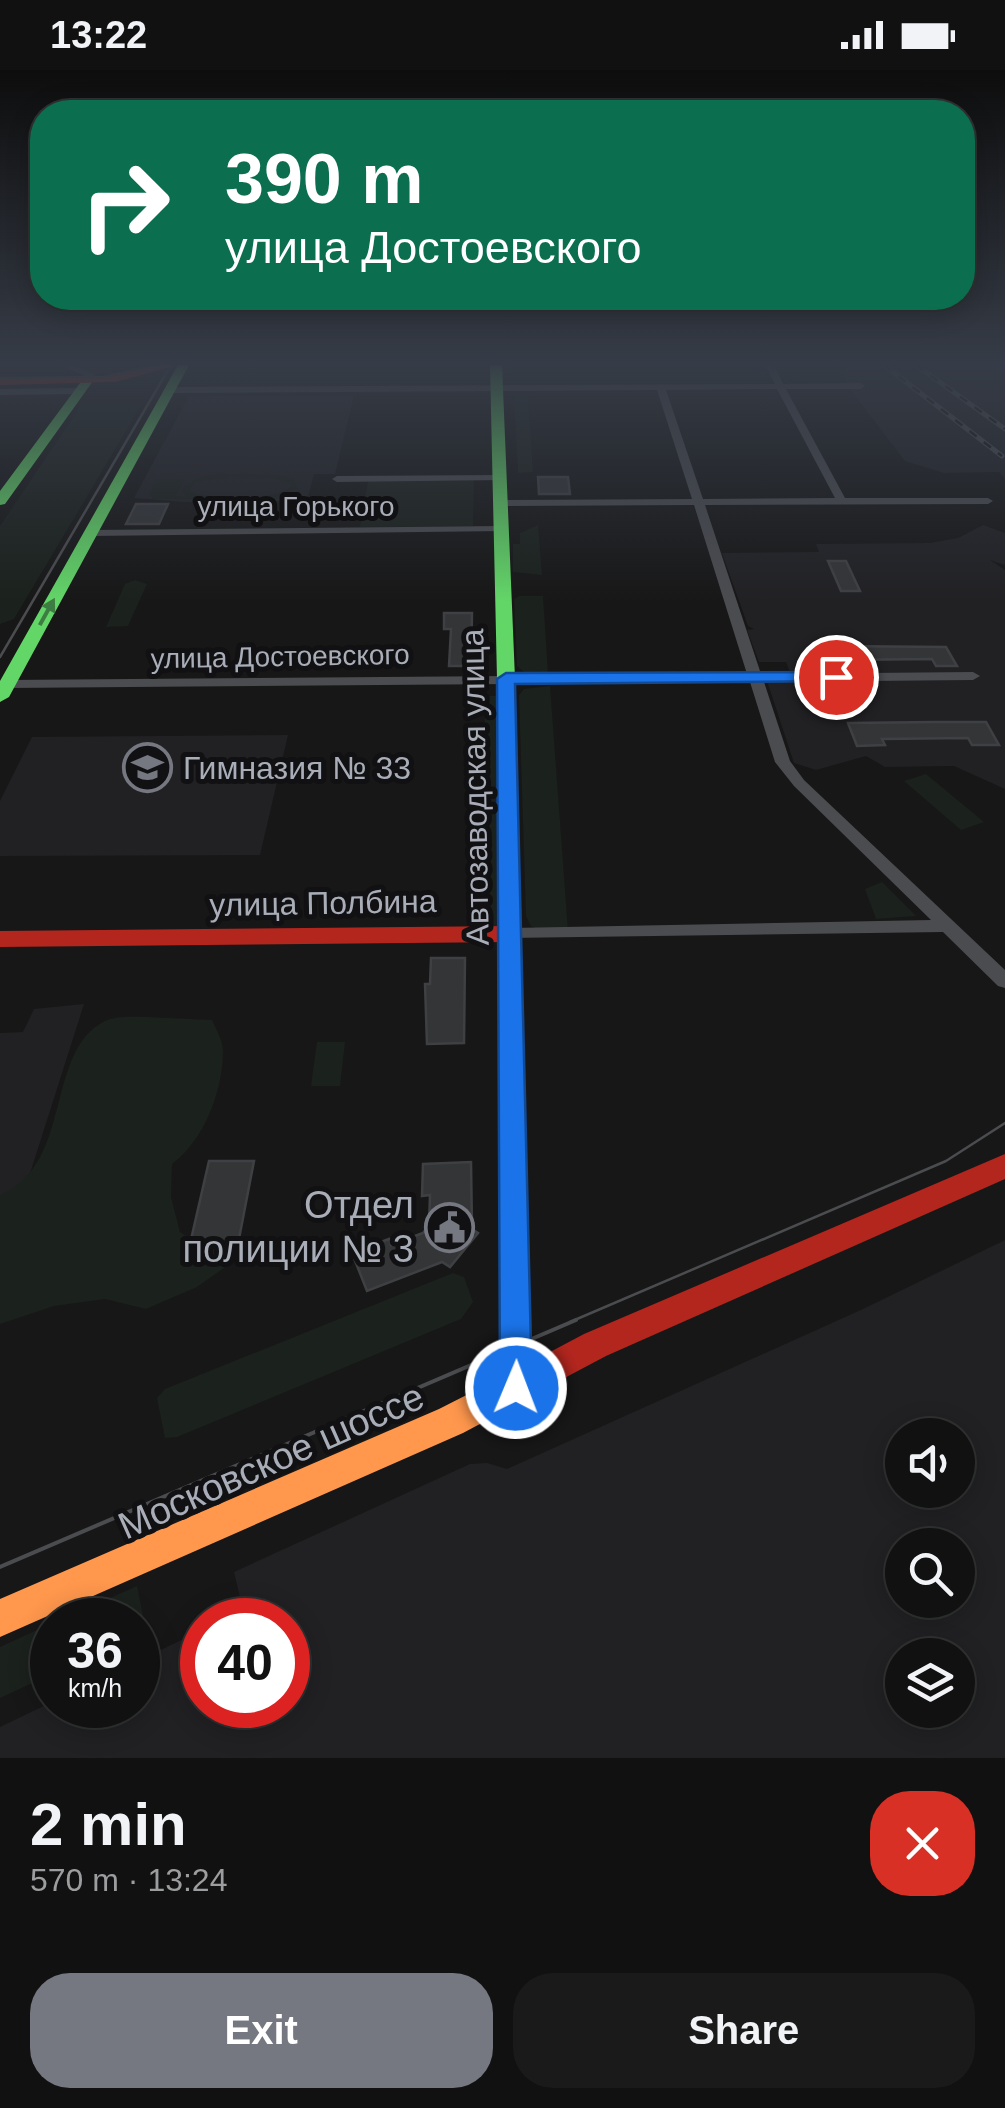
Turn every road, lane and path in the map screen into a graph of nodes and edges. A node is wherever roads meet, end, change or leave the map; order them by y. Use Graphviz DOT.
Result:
graph roads {
  1 [pos="37,444"];
  2 [pos="140,444"];
  3 [pos="499,444"];
  4 [pos="679,444"];
  5 [pos="811,444"];
  6 [pos="500,478"];
  7 [pos="337,480"];
  8 [pos="0,501"];
  9 [pos="988,501"];
  10 [pos="697,502"];
  11 [pos="842,502"];
  12 [pos="501,503"];
  13 [pos="501,530"];
  14 [pos="91,533"];
  15 [pos="973,676"];
  16 [pos="756,678"];
  17 [pos="506,679"];
  18 [pos="4,690"];
  19 [pos="948,926"];
  20 [pos="510,934"];
  21 [pos="0,939"];
  22 [pos="1005,981"];
  23 [pos="1005,1166"];
  24 [pos="516,1388"];
  25 [pos="0,1618"];
  1 -- 8 [label="street"];
  2 -- 14 [label="street"];
  3 -- 6 [label="street, Автозаводская улица"];
  4 -- 10 [label="street"];
  5 -- 11 [label="street"];
  6 -- 7 [label="street"];
  6 -- 12 [label="street, Автозаводская улица"];
  9 -- 11 [label="street"];
  10 -- 11 [label="street"];
  10 -- 12 [label="street"];
  10 -- 16 [label="street"];
  12 -- 13 [label="street, Автозаводская улица"];
  13 -- 14 [label="street, улица Горького"];
  13 -- 17 [label="street, Автозаводская улица"];
  18 -- 14 [label="street, one-way"];
  15 -- 16 [label="street, улица Достоевского"];
  16 -- 17 [label="street, улица Достоевского"];
  16 -- 19 [label="street"];
  17 -- 18 [label="street, улица Достоевского"];
  17 -- 20 [label="street, Автозаводская улица"];
  19 -- 20 [label="street, улица Полбина"];
  19 -- 22 [label="street"];
  20 -- 21 [label="street, улица Полбина"];
  20 -- 24 [label="street, Автозаводская улица"];
  23 -- 24 [label="street, Московское шоссе"];
  24 -- 25 [label="street, Московское шоссе"];
}
